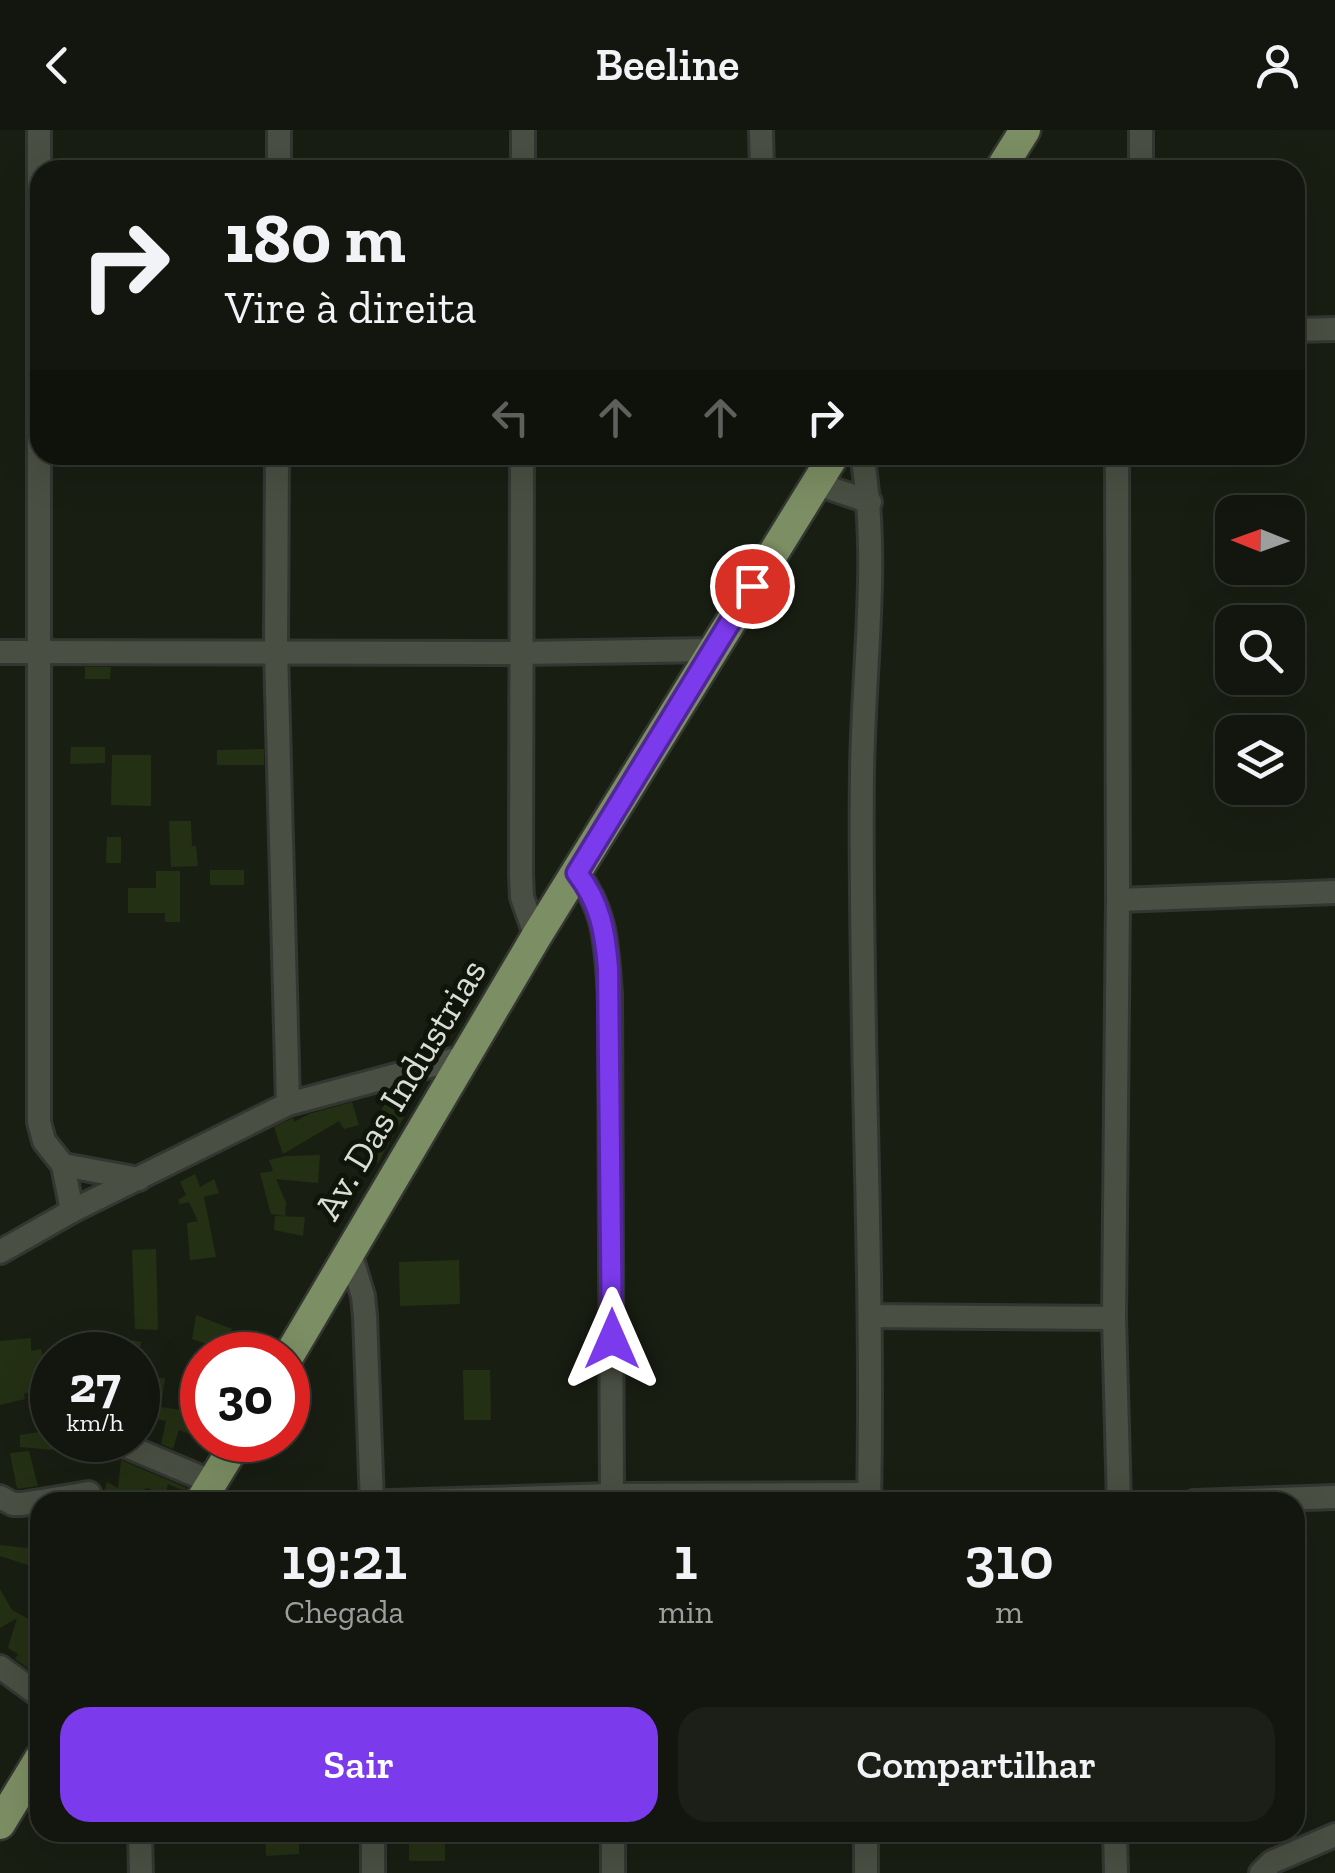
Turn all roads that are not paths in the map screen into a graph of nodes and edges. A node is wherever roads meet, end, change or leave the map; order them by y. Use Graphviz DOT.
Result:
graph roads {
  1 [pos="39,130"];
  2 [pos="279,130"];
  3 [pos="523,130"];
  4 [pos="761,130"];
  5 [pos="1025,130"];
  6 [pos="1141,130"];
  7 [pos="39,160"];
  8 [pos="279,160"];
  9 [pos="522,160"];
  10 [pos="762,160"];
  11 [pos="1006,160"];
  12 [pos="1141,160"];
  13 [pos="1305,330"];
  14 [pos="1335,330"];
  15 [pos="39,465"];
  16 [pos="277,465"];
  17 [pos="522,465"];
  18 [pos="827,465"];
  19 [pos="864,465"];
  20 [pos="1117,465"];
  21 [pos="814,484"];
  22 [pos="870,502"];
  23 [pos="712,650"];
  24 [pos="0,652"];
  25 [pos="39,652"];
  26 [pos="276,652"];
  27 [pos="521,654"];
  28 [pos="580,868"];
  29 [pos="1335,892"];
  30 [pos="1118,900"];
  31 [pos="536,937"];
  32 [pos="468,1056"];
  33 [pos="288,1104"];
  34 [pos="63,1165"];
  35 [pos="139,1179"];
  36 [pos="72,1211"];
  37 [pos="0,1252"];
  38 [pos="350,1253"];
  39 [pos="870,1316"];
  40 [pos="1114,1318"];
  41 [pos="303,1332"];
  42 [pos="154,1462"];
  43 [pos="224,1462"];
  44 [pos="206,1492"];
  45 [pos="372,1492"];
  46 [pos="612,1492"];
  47 [pos="869,1492"];
  48 [pos="1119,1492"];
  49 [pos="1335,1496"];
  50 [pos="0,1497"];
  51 [pos="1305,1497"];
  52 [pos="30,1503"];
  53 [pos="0,1668"];
  54 [pos="30,1689"];
  55 [pos="30,1768"];
  56 [pos="11,1786"];
  57 [pos="0,1824"];
  58 [pos="1335,1835"];
  59 [pos="140,1842"];
  60 [pos="373,1842"];
  61 [pos="613,1842"];
  62 [pos="866,1842"];
  63 [pos="1116,1842"];
  64 [pos="141,1873"];
  65 [pos="374,1873"];
  66 [pos="613,1873"];
  67 [pos="866,1873"];
  68 [pos="1116,1873"];
  69 [pos="1260,1873"];
  1 -- 7 [label="street"];
  2 -- 8 [label="street"];
  3 -- 9 [label="street"];
  4 -- 10 [label="street"];
  5 -- 11 [label="main road"];
  6 -- 12 [label="street"];
  13 -- 14 [label="street"];
  15 -- 25 [label="street"];
  16 -- 26 [label="street"];
  17 -- 27 [label="street"];
  18 -- 21 [label="main road"];
  19 -- 22 [label="street"];
  20 -- 30 [label="street"];
  21 -- 22 [label="street"];
  21 -- 23 [label="main road"];
  22 -- 39 [label="street"];
  23 -- 27 [label="street"];
  23 -- 28 [label="main road, Av. Das Industrias"];
  24 -- 25 [label="street"];
  25 -- 26 [label="street"];
  25 -- 34 [label="street"];
  26 -- 27 [label="street"];
  26 -- 33 [label="street"];
  27 -- 31 [label="street"];
  28 -- 31 [label="main road, Av. Das Industrias"];
  28 -- 46 [label="street"];
  29 -- 30 [label="street"];
  30 -- 40 [label="street"];
  31 -- 32 [label="main road, Av. Das Industrias"];
  32 -- 33 [label="street"];
  32 -- 38 [label="main road, Av. Das Industrias"];
  33 -- 35 [label="street"];
  34 -- 35 [label="street"];
  34 -- 36 [label="street"];
  35 -- 36 [label="street"];
  36 -- 37 [label="street"];
  38 -- 41 [label="main road, Av. Das Industrias"];
  38 -- 45 [label="street"];
  39 -- 40 [label="street"];
  39 -- 47 [label="street"];
  40 -- 48 [label="street"];
  42 -- 44 [label="street"];
  43 -- 44 [label="main road"];
  49 -- 51 [label="street"];
  50 -- 52 [label="street"];
  53 -- 54 [label="street"];
  55 -- 56 [label="main road"];
  56 -- 57 [label="main road"];
  58 -- 69 [label="street"];
  59 -- 64 [label="street"];
  60 -- 65 [label="street"];
  61 -- 66 [label="street"];
  62 -- 67 [label="street"];
  63 -- 68 [label="street"];
}
